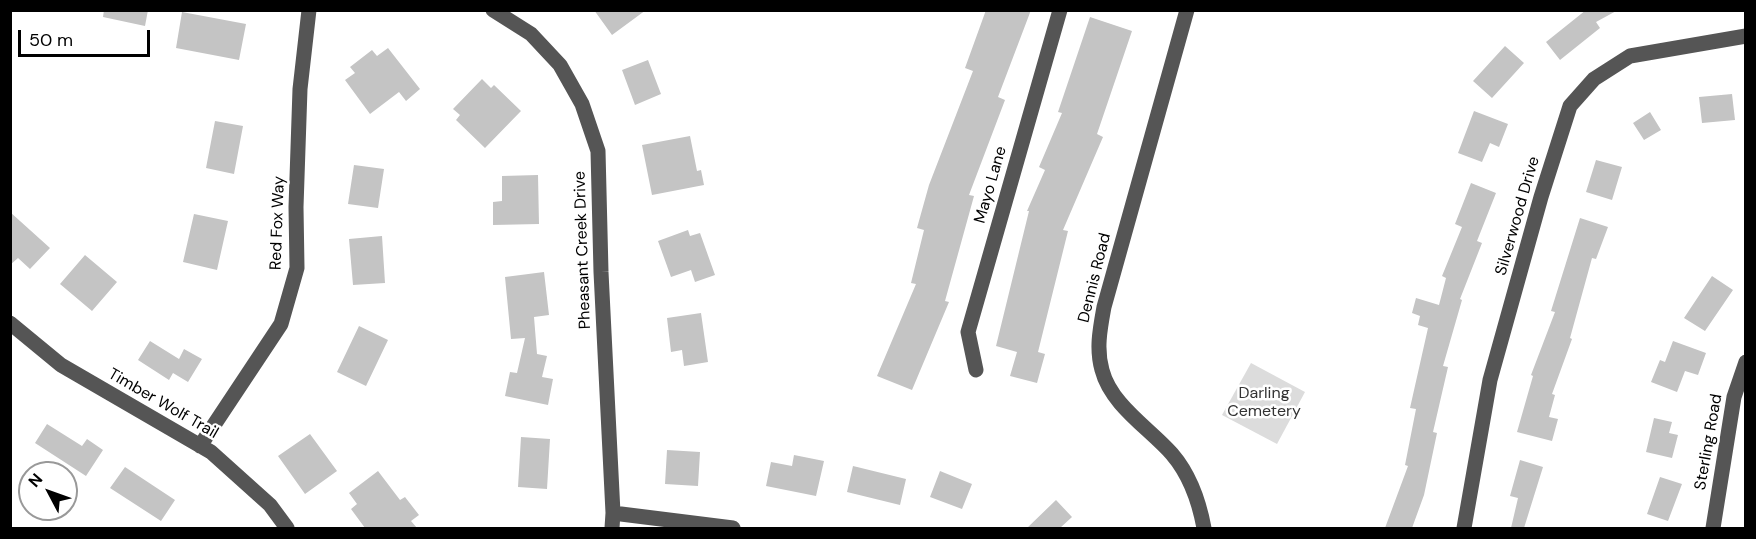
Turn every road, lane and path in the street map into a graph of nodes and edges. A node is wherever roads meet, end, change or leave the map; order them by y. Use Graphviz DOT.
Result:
graph roads {
  1 [pos="309,10"];
  2 [pos="493,10"];
  3 [pos="1060,10"];
  4 [pos="1187,10"];
  5 [pos="1746,36"];
  6 [pos="10,323"];
  7 [pos="1746,362"];
  8 [pos="976,370"];
  9 [pos="200,446"];
  10 [pos="612,521"];
  11 [pos="286,528"];
  12 [pos="733,528"];
  13 [pos="1204,528"];
  14 [pos="1464,528"];
  15 [pos="1713,528"];
  1 -- 9 [label="street, Red Fox Way"];
  2 -- 10 [label="street, Pheasant Creek Drive"];
  3 -- 8 [label="street, Mayo Lane"];
  4 -- 13 [label="street, Dennis Road"];
  5 -- 14 [label="street, Silverwood Drive"];
  6 -- 9 [label="street, Timber Wolf Trail"];
  7 -- 15 [label="street, Sterling Road"];
  9 -- 11 [label="street, Timber Wolf Trail"];
  10 -- 12 [label="street"];
}
